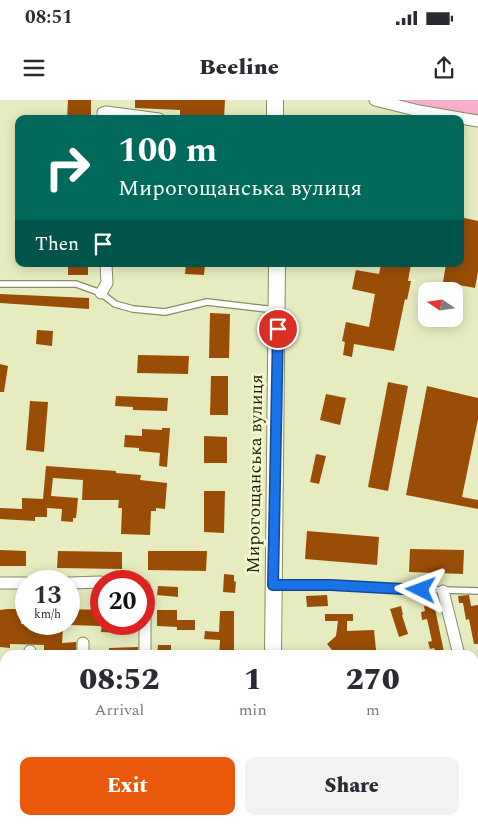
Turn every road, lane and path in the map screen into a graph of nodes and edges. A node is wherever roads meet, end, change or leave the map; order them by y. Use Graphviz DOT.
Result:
graph roads {
  1 [pos="276,100"];
  2 [pos="375,100"];
  3 [pos="103,115"];
  4 [pos="129,115"];
  5 [pos="276,115"];
  6 [pos="443,115"];
  7 [pos="464,119"];
  8 [pos="478,121"];
  9 [pos="106,267"];
  10 [pos="277,267"];
  11 [pos="0,284"];
  12 [pos="101,293"];
  13 [pos="278,310"];
  14 [pos="0,583"];
  15 [pos="15,583"];
  16 [pos="273,585"];
  17 [pos="443,591"];
  18 [pos="478,591"];
  19 [pos="145,635"];
  20 [pos="83,643"];
  21 [pos="83,650"];
  22 [pos="145,650"];
  23 [pos="272,650"];
  24 [pos="458,650"];
  1 -- 5 [label="main road"];
  2 -- 6 [label="street"];
  3 -- 4 [label="street"];
  7 -- 8 [label="street"];
  9 -- 12 [label="street"];
  10 -- 13 [label="main road, Мирогощанська вулиця"];
  11 -- 12 [label="lane"];
  12 -- 13 [label="lane"];
  13 -- 16 [label="main road, Мирогощанська вулиця"];
  14 -- 15 [label="street"];
  16 -- 17 [label="lane"];
  16 -- 23 [label="main road, Мирогощанська вулиця"];
  17 -- 18 [label="lane"];
  17 -- 24 [label="street"];
  19 -- 22 [label="street"];
  20 -- 21 [label="street"];
}
